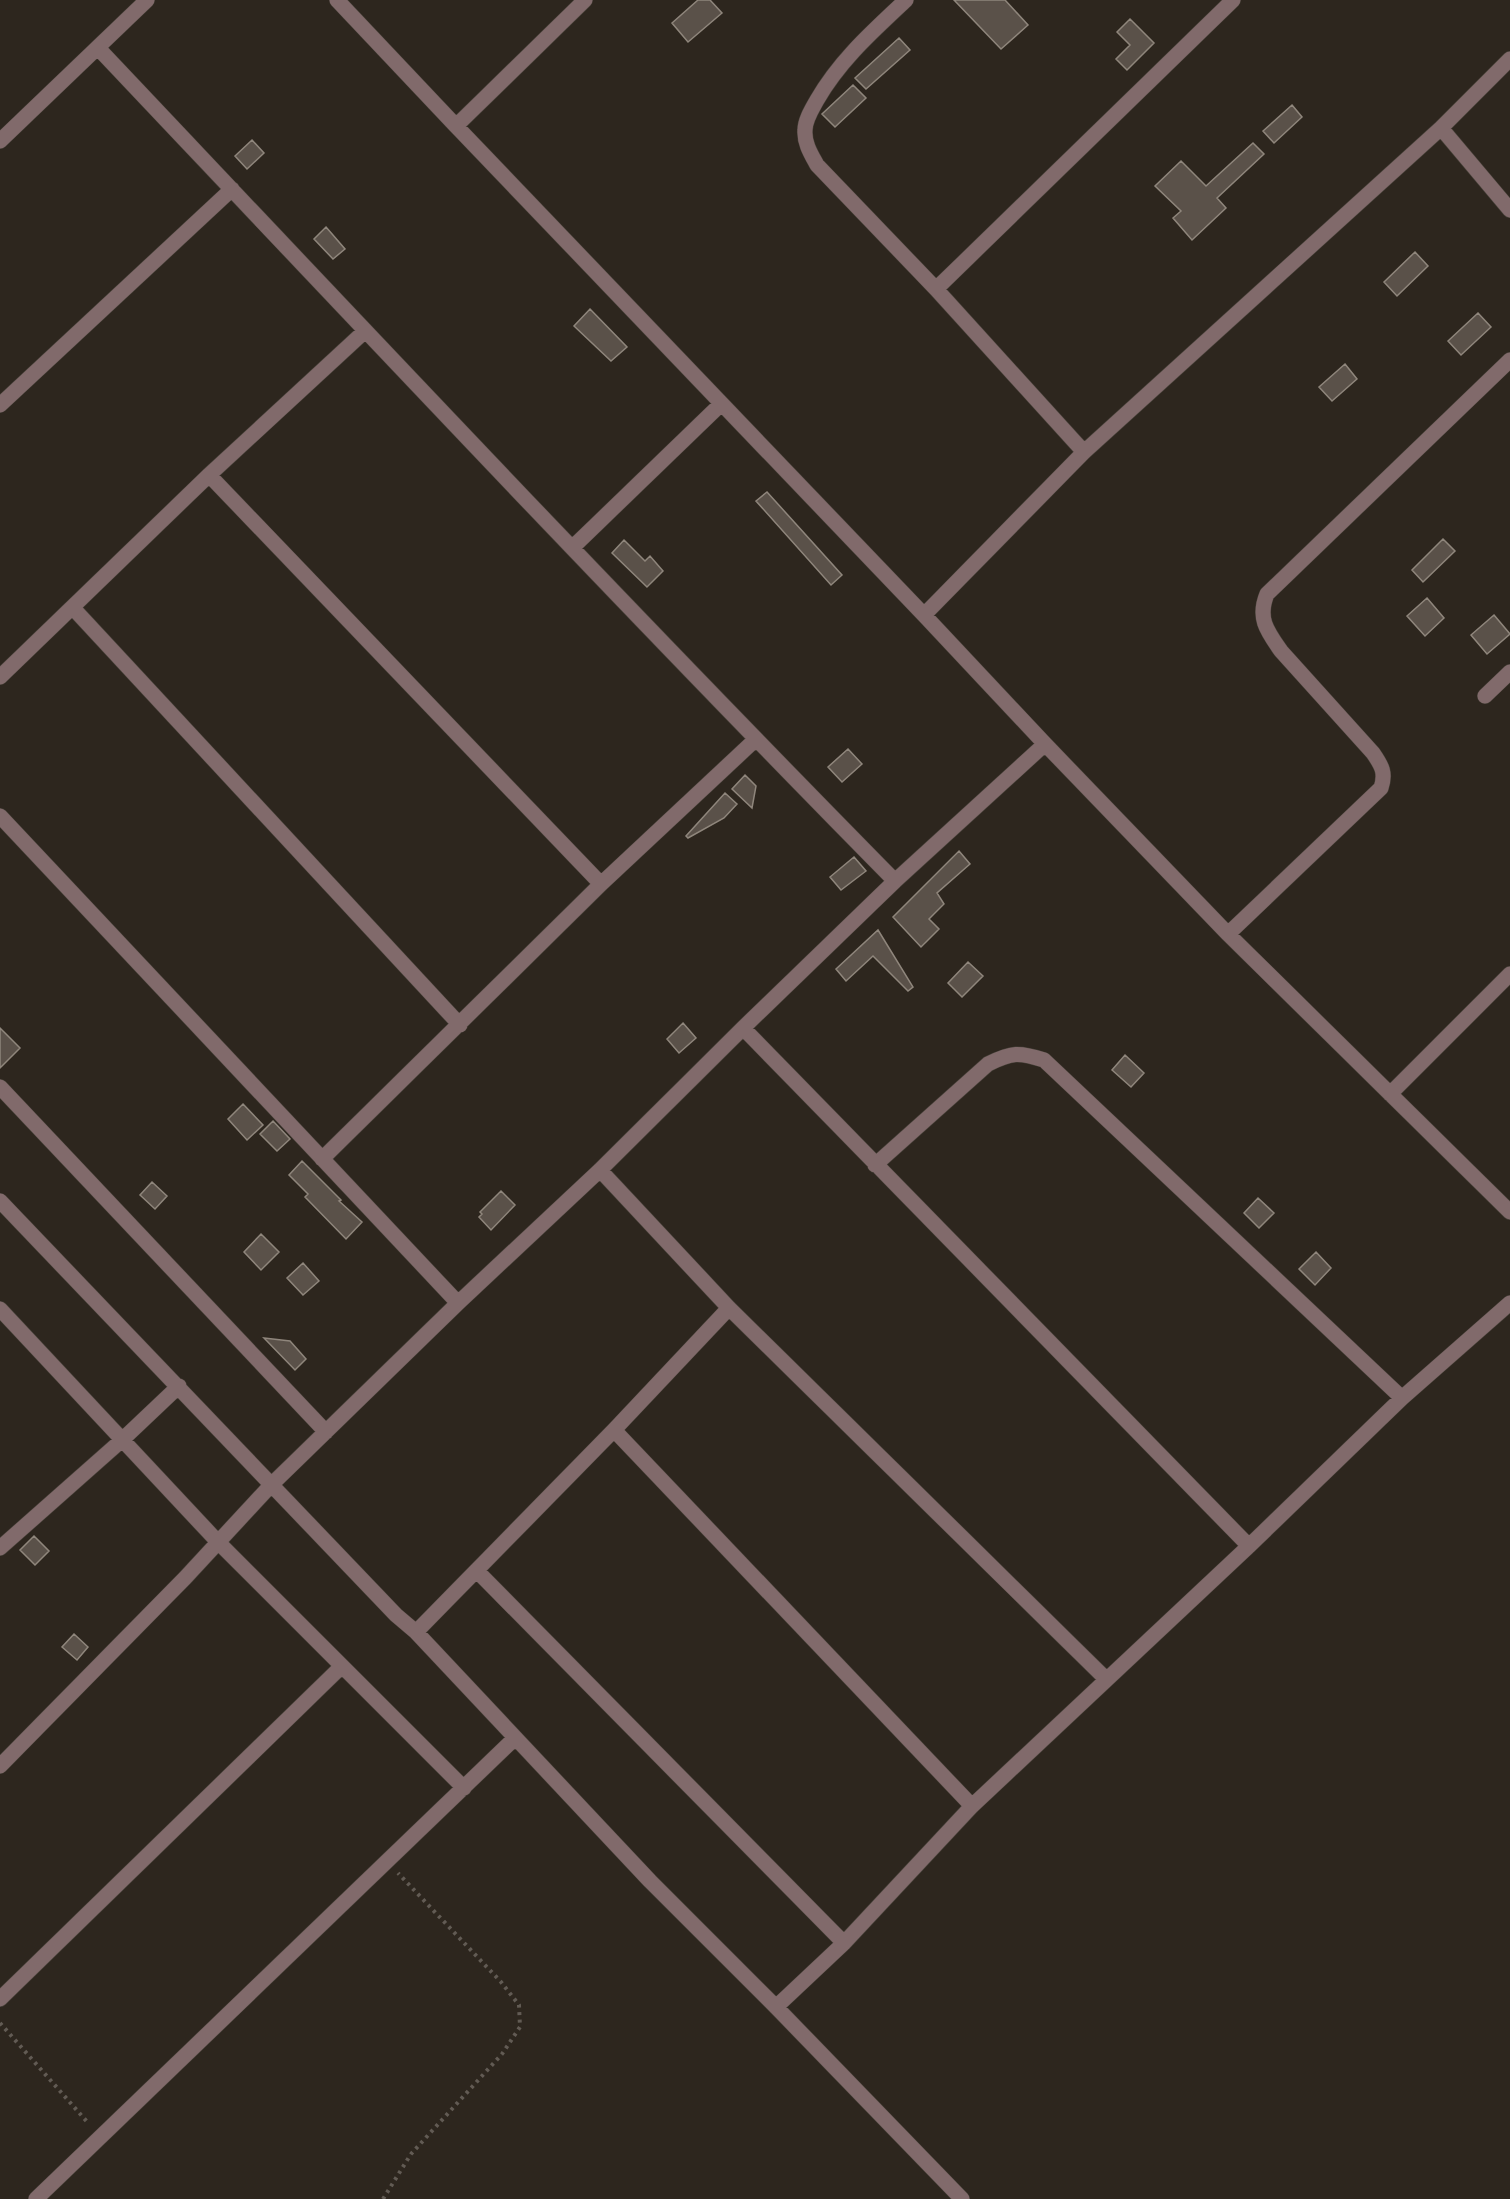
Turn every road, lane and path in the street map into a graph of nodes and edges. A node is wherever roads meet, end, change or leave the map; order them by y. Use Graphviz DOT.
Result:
graph roads {
  1 [pos="147,0"];
  2 [pos="337,0"];
  3 [pos="585,0"];
  4 [pos="906,0"];
  5 [pos="1233,0"];
  6 [pos="98,48"];
  7 [pos="1510,59"];
  8 [pos="456,126"];
  9 [pos="1441,128"];
  10 [pos="0,141"];
  11 [pos="232,189"];
  12 [pos="1510,210"];
  13 [pos="936,289"];
  14 [pos="365,331"];
  15 [pos="1510,360"];
  16 [pos="722,404"];
  17 [pos="0,405"];
  18 [pos="1084,452"];
  19 [pos="208,475"];
  20 [pos="573,548"];
  21 [pos="73,608"];
  22 [pos="924,615"];
  23 [pos="1510,672"];
  24 [pos="0,676"];
  25 [pos="1485,696"];
  26 [pos="756,739"];
  27 [pos="1045,744"];
  28 [pos="0,816"];
  29 [pos="896,881"];
  30 [pos="601,884"];
  31 [pos="1228,934"];
  32 [pos="1510,974"];
  33 [pos="460,1024"];
  34 [pos="743,1028"];
  35 [pos="0,1088"];
  36 [pos="1390,1094"];
  37 [pos="322,1159"];
  38 [pos="875,1166"];
  39 [pos="600,1170"];
  40 [pos="0,1201"];
  41 [pos="1510,1212"];
  42 [pos="458,1303"];
  43 [pos="1510,1303"];
  44 [pos="729,1308"];
  45 [pos="0,1309"];
  46 [pos="179,1386"];
  47 [pos="1402,1398"];
  48 [pos="614,1430"];
  49 [pos="326,1432"];
  50 [pos="122,1440"];
  51 [pos="272,1484"];
  52 [pos="217,1541"];
  53 [pos="2,1543"];
  54 [pos="1249,1546"];
  55 [pos="477,1571"];
  56 [pos="416,1632"];
  57 [pos="342,1666"];
  58 [pos="1106,1680"];
  59 [pos="515,1738"];
  60 [pos="0,1766"];
  61 [pos="464,1788"];
  62 [pos="972,1806"];
  63 [pos="387,1862"];
  64 [pos="844,1943"];
  65 [pos="0,2000"];
  66 [pos="777,2007"];
  67 [pos="0,2024"];
  68 [pos="101,2138"];
  69 [pos="36,2199"];
  70 [pos="383,2199"];
  71 [pos="962,2199"];
  1 -- 6 [label="street"];
  2 -- 8 [label="street"];
  3 -- 8 [label="street"];
  4 -- 13 [label="street"];
  5 -- 13 [label="street"];
  6 -- 10 [label="street"];
  6 -- 11 [label="street"];
  7 -- 9 [label="street"];
  8 -- 16 [label="street"];
  9 -- 12 [label="street"];
  9 -- 18 [label="street"];
  11 -- 14 [label="street"];
  11 -- 17 [label="street"];
  13 -- 18 [label="street"];
  14 -- 19 [label="street"];
  14 -- 20 [label="street"];
  15 -- 31 [label="street"];
  16 -- 20 [label="street"];
  16 -- 22 [label="street"];
  18 -- 22 [label="street"];
  19 -- 21 [label="street"];
  19 -- 30 [label="street"];
  20 -- 26 [label="street"];
  21 -- 24 [label="street"];
  21 -- 33 [label="street"];
  22 -- 27 [label="street"];
  23 -- 25 [label="street"];
  26 -- 29 [label="street"];
  26 -- 30 [label="street"];
  27 -- 29 [label="street"];
  27 -- 31 [label="street"];
  28 -- 37 [label="street"];
  29 -- 34 [label="street"];
  30 -- 33 [label="street"];
  31 -- 36 [label="street"];
  32 -- 36 [label="street"];
  33 -- 37 [label="street"];
  34 -- 38 [label="street"];
  34 -- 39 [label="street"];
  35 -- 49 [label="street"];
  36 -- 41 [label="street"];
  37 -- 42 [label="street"];
  38 -- 47 [label="street"];
  38 -- 54 [label="street"];
  39 -- 42 [label="street"];
  39 -- 44 [label="street"];
  40 -- 46 [label="street"];
  42 -- 49 [label="street"];
  43 -- 47 [label="street"];
  44 -- 48 [label="street"];
  44 -- 58 [label="street"];
  45 -- 50 [label="street"];
  46 -- 50 [label="street"];
  46 -- 51 [label="street"];
  47 -- 54 [label="street"];
  48 -- 55 [label="street"];
  48 -- 62 [label="street"];
  49 -- 51 [label="street"];
  50 -- 52 [label="street"];
  50 -- 53 [label="street"];
  51 -- 52 [label="street"];
  51 -- 56 [label="street"];
  52 -- 57 [label="street"];
  52 -- 60 [label="street"];
  54 -- 58 [label="street"];
  55 -- 56 [label="street"];
  55 -- 64 [label="street"];
  56 -- 59 [label="street"];
  57 -- 61 [label="street"];
  57 -- 65 [label="street"];
  58 -- 62 [label="street"];
  59 -- 61 [label="street"];
  59 -- 66 [label="street"];
  61 -- 63 [label="street"];
  62 -- 64 [label="street"];
  63 -- 68 [label="street"];
  63 -- 70 [label="path"];
  64 -- 66 [label="street"];
  66 -- 71 [label="street"];
  67 -- 68 [label="path"];
  68 -- 69 [label="street"];
}
